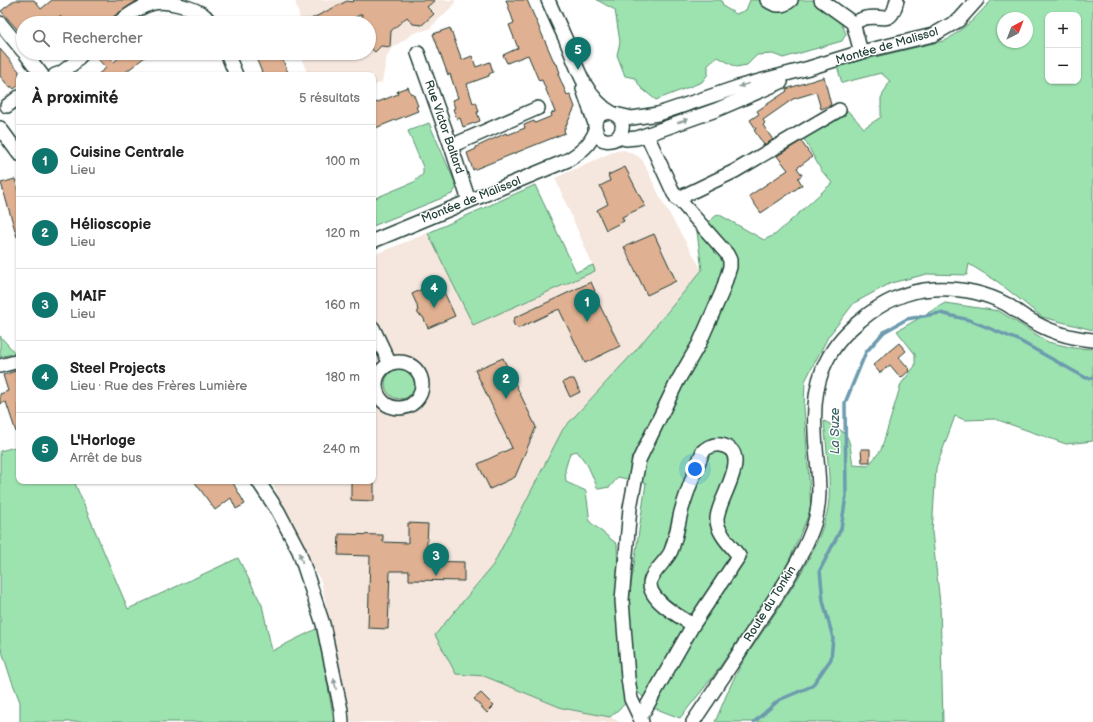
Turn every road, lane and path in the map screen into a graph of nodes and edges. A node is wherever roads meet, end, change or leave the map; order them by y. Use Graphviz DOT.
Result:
graph roads {
  1 [pos="548,0"];
  2 [pos="767,0"];
  3 [pos="791,0"];
  4 [pos="821,0"];
  5 [pos="897,0"];
  6 [pos="977,0"];
  7 [pos="126,16"];
  8 [pos="205,16"];
  9 [pos="0,23"];
  10 [pos="853,23"];
  11 [pos="16,42"];
  12 [pos="861,52"];
  13 [pos="418,53"];
  14 [pos="30,60"];
  15 [pos="77,60"];
  16 [pos="809,68"];
  17 [pos="578,70"];
  18 [pos="40,72"];
  19 [pos="62,72"];
  20 [pos="16,98"];
  21 [pos="7,106"];
  22 [pos="538,108"];
  23 [pos="839,110"];
  24 [pos="613,114"];
  25 [pos="595,127"];
  26 [pos="0,128"];
  27 [pos="647,135"];
  28 [pos="613,139"];
  29 [pos="451,146"];
  30 [pos="16,150"];
  31 [pos="568,160"];
  32 [pos="677,199"];
  33 [pos="468,201"];
  34 [pos="376,240"];
  35 [pos="376,334"];
  36 [pos="1093,340"];
  37 [pos="16,362"];
  38 [pos="390,364"];
  39 [pos="0,366"];
  40 [pos="260,484"];
  41 [pos="693,625"];
  42 [pos="641,720"];
  43 [pos="342,722"];
  44 [pos="693,722"];
  1 -- 17 [label="street"];
  2 -- 3 [label="street"];
  4 -- 10 [label="street"];
  5 -- 10 [label="street"];
  6 -- 12 [label="street, Montée de Malissol"];
  7 -- 8 [label="street"];
  9 -- 11 [label="street"];
  10 -- 12 [label="street"];
  12 -- 16 [label="street, Montée de Malissol"];
  13 -- 29 [label="street, Rue Victor Baltard"];
  14 -- 18 [label="street"];
  15 -- 19 [label="street"];
  16 -- 24 [label="street, Montée de Malissol, one-way"];
  27 -- 16 [label="street, Montée de Malissol, one-way"];
  17 -- 24 [label="street"];
  17 -- 25 [label="street"];
  20 -- 21 [label="street"];
  22 -- 29 [label="street"];
  23 -- 32 [label="street"];
  24 -- 25 [label="street, Montée de Malissol"];
  24 -- 28 [label="street"];
  25 -- 28 [label="street"];
  25 -- 31 [label="street, Montée de Malissol"];
  26 -- 30 [label="street"];
  27 -- 28 [label="street, Montée de Malissol"];
  27 -- 32 [label="street"];
  28 -- 31 [label="street, Montée de Malissol"];
  29 -- 33 [label="street, Rue Victor Baltard"];
  31 -- 33 [label="street, Montée de Malissol"];
  32 -- 42 [label="street"];
  33 -- 34 [label="street, Montée de Malissol"];
  35 -- 38 [label="street"];
  36 -- 44 [label="street, Route du Tonkin"];
  37 -- 39 [label="street"];
  43 -- 40 [label="street, one-way"];
  41 -- 41 [label="street"];
  41 -- 42 [label="street"];
}
